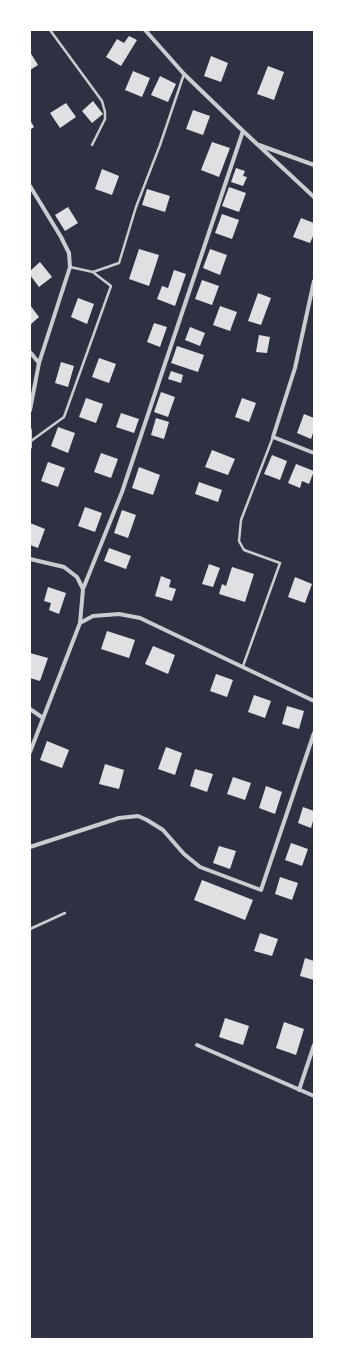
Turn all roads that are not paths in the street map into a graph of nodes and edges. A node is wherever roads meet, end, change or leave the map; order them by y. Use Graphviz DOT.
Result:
graph roads {
  1 [pos="50,30"];
  2 [pos="145,30"];
  3 [pos="184,74"];
  4 [pos="243,131"];
  5 [pos="256,144"];
  6 [pos="92,145"];
  7 [pos="314,164"];
  8 [pos="30,186"];
  9 [pos="314,197"];
  10 [pos="70,267"];
  11 [pos="93,272"];
  12 [pos="314,281"];
  13 [pos="30,352"];
  14 [pos="38,362"];
  15 [pos="30,410"];
  16 [pos="30,430"];
  17 [pos="273,437"];
  18 [pos="31,441"];
  19 [pos="30,447"];
  20 [pos="314,453"];
  21 [pos="30,559"];
  22 [pos="83,590"];
  23 [pos="80,622"];
  24 [pos="243,666"];
  25 [pos="314,701"];
  26 [pos="30,709"];
  27 [pos="43,718"];
  28 [pos="314,733"];
  29 [pos="30,752"];
  30 [pos="30,847"];
  31 [pos="65,913"];
  32 [pos="30,929"];
  33 [pos="197,1045"];
  34 [pos="314,1045"];
  35 [pos="298,1090"];
  36 [pos="314,1096"];
  1 -- 6 [label="lane"];
  2 -- 3 [label="street"];
  3 -- 4 [label="street"];
  3 -- 11 [label="lane"];
  4 -- 5 [label="street"];
  4 -- 22 [label="street"];
  5 -- 7 [label="street"];
  5 -- 9 [label="street"];
  8 -- 10 [label="street"];
  10 -- 11 [label="lane"];
  10 -- 14 [label="street"];
  11 -- 18 [label="lane"];
  12 -- 17 [label="street"];
  13 -- 14 [label="street"];
  14 -- 15 [label="street"];
  16 -- 18 [label="street"];
  17 -- 20 [label="street"];
  17 -- 24 [label="lane"];
  18 -- 19 [label="street"];
  21 -- 22 [label="street"];
  22 -- 23 [label="street"];
  23 -- 24 [label="street"];
  23 -- 27 [label="street"];
  24 -- 25 [label="street"];
  26 -- 27 [label="street"];
  27 -- 29 [label="street"];
  28 -- 30 [label="street"];
  31 -- 32 [label="lane"];
  33 -- 35 [label="street"];
  34 -- 35 [label="street"];
  35 -- 36 [label="street"];
}
